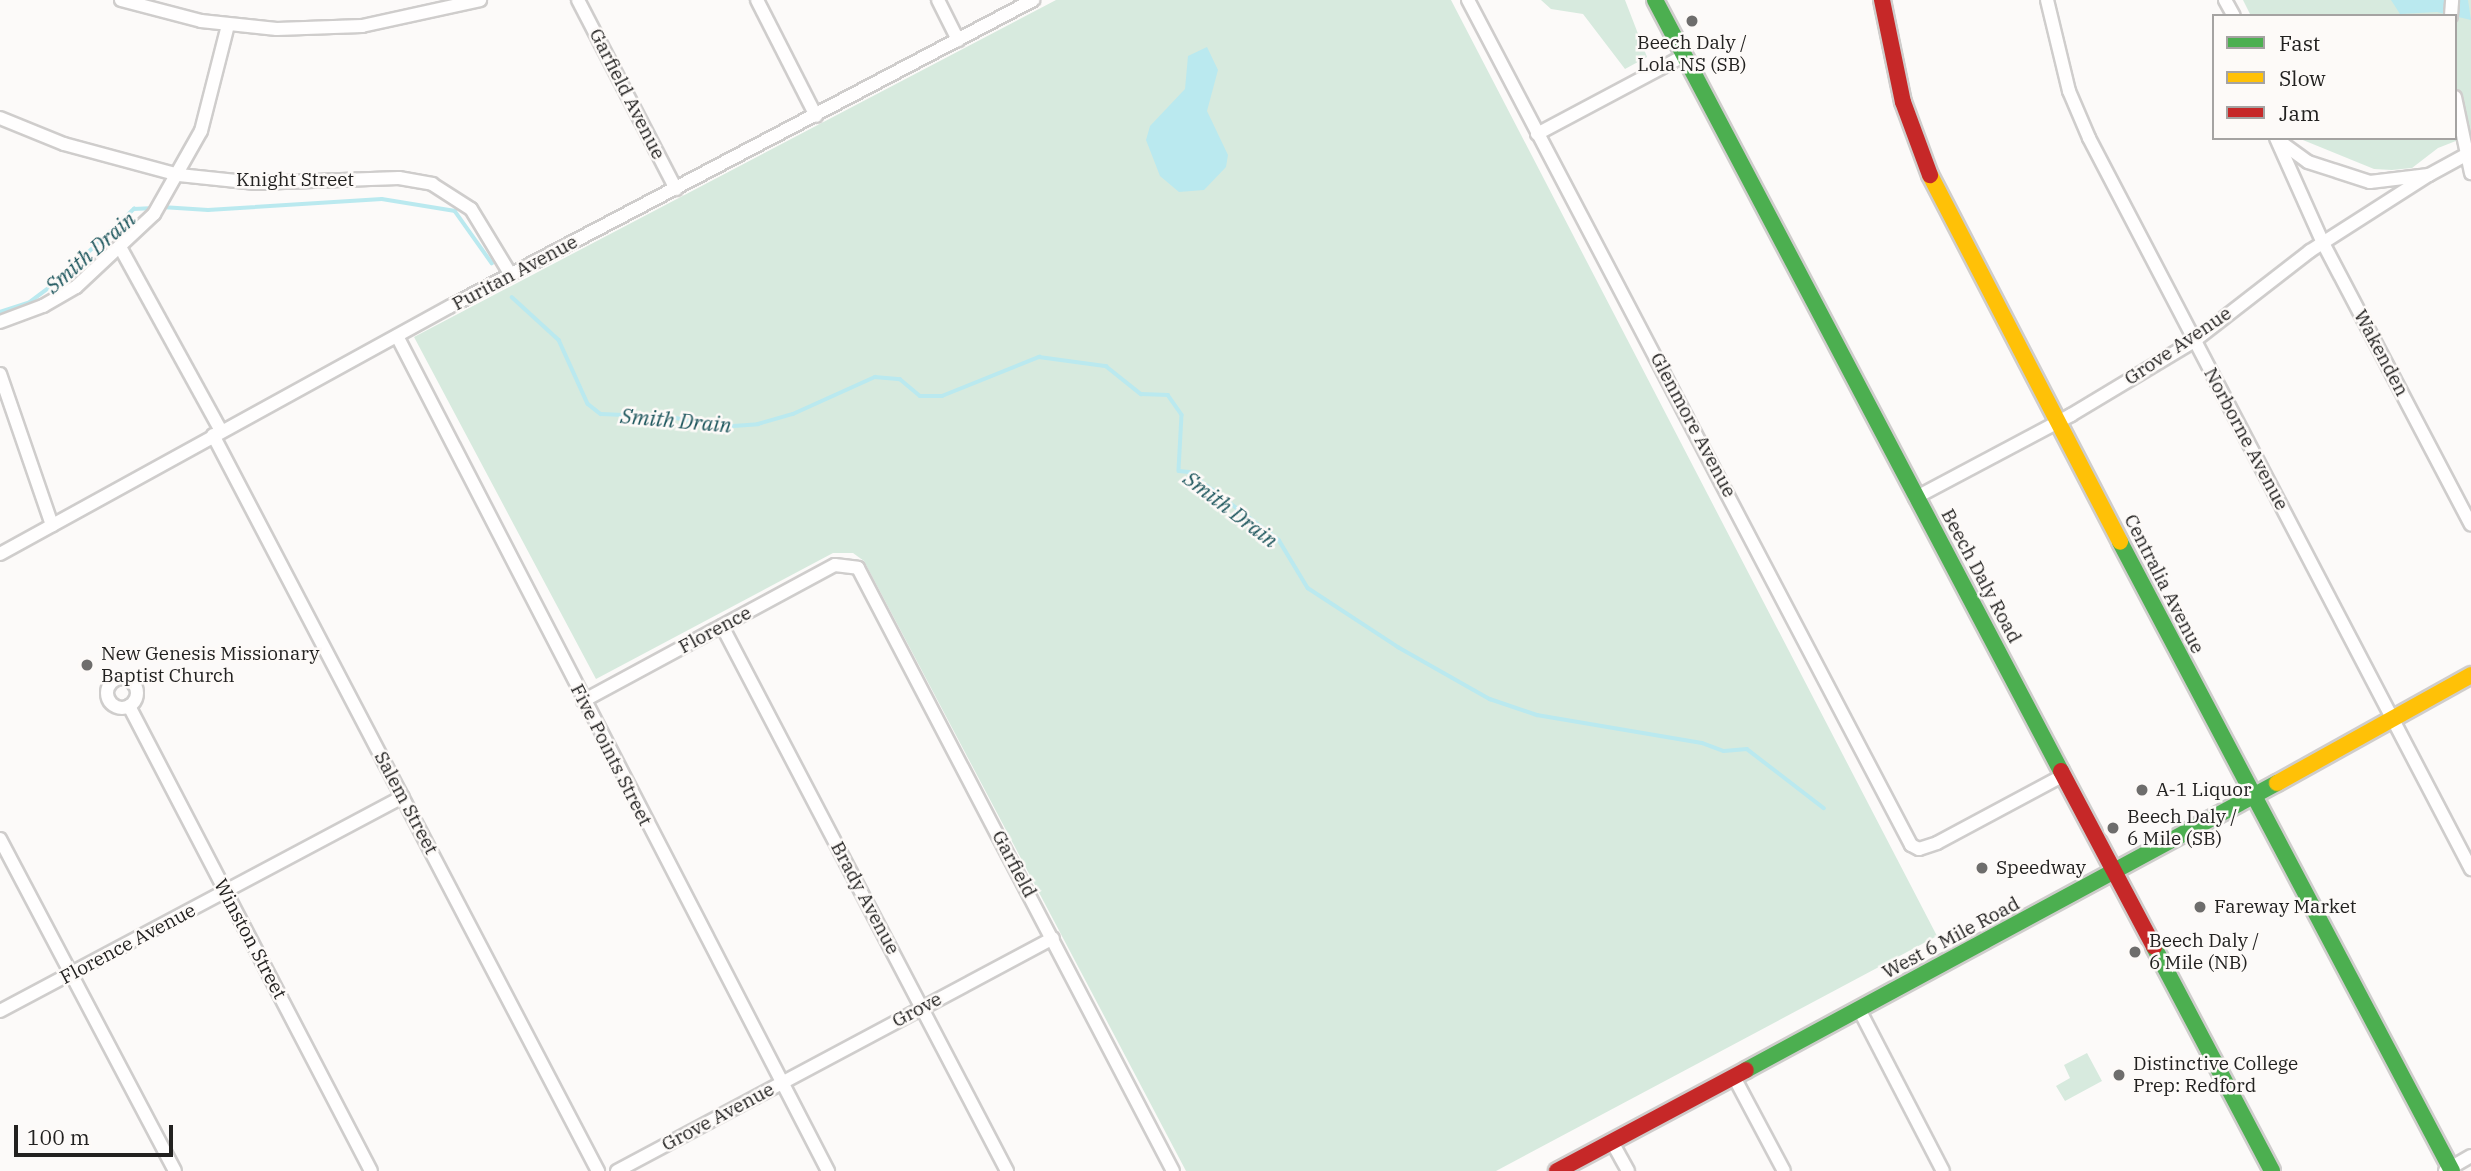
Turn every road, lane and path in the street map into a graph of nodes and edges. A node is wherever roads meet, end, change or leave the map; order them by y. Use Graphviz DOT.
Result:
graph roads {
  1 [pos="121,0"];
  2 [pos="480,0"];
  3 [pos="578,0"];
  4 [pos="757,0"];
  5 [pos="938,0"];
  6 [pos="1033,0"];
  7 [pos="1468,0"];
  8 [pos="1655,0"];
  9 [pos="1882,0"];
  10 [pos="2047,0"];
  11 [pos="228,25"];
  12 [pos="958,40"];
  13 [pos="1684,55"];
  14 [pos="2457,106"];
  15 [pos="816,116"];
  16 [pos="0,118"];
  17 [pos="1537,134"];
  18 [pos="2278,140"];
  19 [pos="2280,140"];
  20 [pos="2468,153"];
  21 [pos="2471,173"];
  22 [pos="179,175"];
  23 [pos="2429,175"];
  24 [pos="676,189"];
  25 [pos="2323,243"];
  26 [pos="120,247"];
  27 [pos="511,275"];
  28 [pos="0,322"];
  29 [pos="397,336"];
  30 [pos="2193,341"];
  31 [pos="0,374"];
  32 [pos="2056,423"];
  33 [pos="217,433"];
  34 [pos="1915,498"];
  35 [pos="52,525"];
  36 [pos="2471,525"];
  37 [pos="0,554"];
  38 [pos="849,564"];
  39 [pos="722,626"];
  40 [pos="2471,675"];
  41 [pos="583,701"];
  42 [pos="129,706"];
  43 [pos="2392,719"];
  44 [pos="2064,775"];
  45 [pos="2255,796"];
  46 [pos="403,797"];
  47 [pos="0,839"];
  48 [pos="2471,869"];
  49 [pos="2116,873"];
  50 [pos="225,892"];
  51 [pos="1053,938"];
  52 [pos="71,974"];
  53 [pos="922,1007"];
  54 [pos="0,1011"];
  55 [pos="1860,1012"];
  56 [pos="1734,1077"];
  57 [pos="782,1083"];
  58 [pos="1612,1142"];
  59 [pos="2471,1156"];
  60 [pos="2449,1170"];
  61 [pos="175,1171"];
  62 [pos="371,1171"];
  63 [pos="598,1171"];
  64 [pos="617,1171"];
  65 [pos="828,1171"];
  66 [pos="1007,1171"];
  67 [pos="1173,1171"];
  68 [pos="1556,1171"];
  69 [pos="1628,1171"];
  70 [pos="1784,1171"];
  71 [pos="1943,1171"];
  72 [pos="2272,1171"];
  1 -- 11 [label="street"];
  2 -- 11 [label="street"];
  3 -- 24 [label="street, Garfield Avenue"];
  4 -- 15 [label="street"];
  5 -- 12 [label="street"];
  6 -- 12 [label="street, Puritan Avenue"];
  7 -- 17 [label="street, Glenmore Avenue"];
  8 -- 13 [label="main road, Beech Daly Road"];
  9 -- 32 [label="main road, Centralia Avenue"];
  10 -- 30 [label="street, Norborne Avenue"];
  11 -- 22 [label="street"];
  12 -- 15 [label="street, Puritan Avenue"];
  13 -- 17 [label="street"];
  13 -- 34 [label="main road, Beech Daly Road"];
  14 -- 20 [label="street"];
  15 -- 24 [label="street, Puritan Avenue"];
  16 -- 22 [label="street, Knight Street"];
  17 -- 44 [label="street, Glenmore Avenue"];
  18 -- 25 [label="street, Wakenden"];
  19 -- 23 [label="street"];
  20 -- 21 [label="street"];
  20 -- 23 [label="street"];
  22 -- 26 [label="street"];
  22 -- 27 [label="street, Knight Street"];
  23 -- 25 [label="street, Grove Avenue"];
  24 -- 27 [label="street, Puritan Avenue"];
  25 -- 30 [label="street, Grove Avenue"];
  25 -- 36 [label="street, Wakenden"];
  26 -- 28 [label="street"];
  26 -- 33 [label="street, Salem Street"];
  27 -- 29 [label="street, Puritan Avenue"];
  29 -- 33 [label="street, Puritan Avenue"];
  29 -- 41 [label="street, Five Points Street"];
  30 -- 32 [label="street, Grove Avenue"];
  30 -- 43 [label="street, Norborne Avenue"];
  31 -- 35 [label="street"];
  32 -- 34 [label="street, Grove Avenue"];
  32 -- 45 [label="main road, Centralia Avenue"];
  33 -- 35 [label="street, Puritan Avenue"];
  33 -- 46 [label="street, Salem Street"];
  34 -- 44 [label="main road, Beech Daly Road"];
  35 -- 37 [label="street, Puritan Avenue"];
  38 -- 39 [label="street, Florence"];
  38 -- 51 [label="street, Garfield"];
  39 -- 41 [label="street, Florence"];
  39 -- 53 [label="street, Brady Avenue"];
  40 -- 43 [label="main road, West 6 Mile Road"];
  41 -- 57 [label="street, Five Points Street"];
  42 -- 50 [label="street, Winston Street"];
  43 -- 45 [label="main road, West 6 Mile Road"];
  43 -- 48 [label="street, Norborne Avenue"];
  44 -- 49 [label="main road, Beech Daly Road"];
  45 -- 49 [label="main road, West 6 Mile Road"];
  45 -- 60 [label="main road, Centralia Avenue"];
  46 -- 50 [label="street, Florence Avenue"];
  46 -- 63 [label="street, Salem Street"];
  47 -- 52 [label="street"];
  49 -- 55 [label="main road, West 6 Mile Road"];
  49 -- 72 [label="main road, Beech Daly Road"];
  50 -- 52 [label="street, Florence Avenue"];
  50 -- 62 [label="street, Winston Street"];
  51 -- 53 [label="street, Grove"];
  51 -- 67 [label="street, Garfield"];
  52 -- 54 [label="street, Florence Avenue"];
  52 -- 61 [label="street"];
  53 -- 57 [label="street, Grove"];
  53 -- 66 [label="street, Brady Avenue"];
  55 -- 56 [label="main road, West 6 Mile Road"];
  55 -- 71 [label="street"];
  56 -- 58 [label="main road, West 6 Mile Road"];
  56 -- 70 [label="street"];
  57 -- 64 [label="street, Grove Avenue"];
  57 -- 65 [label="street, Five Points Street"];
  58 -- 68 [label="main road, West 6 Mile Road"];
  58 -- 69 [label="street"];
  59 -- 60 [label="street"];
}
